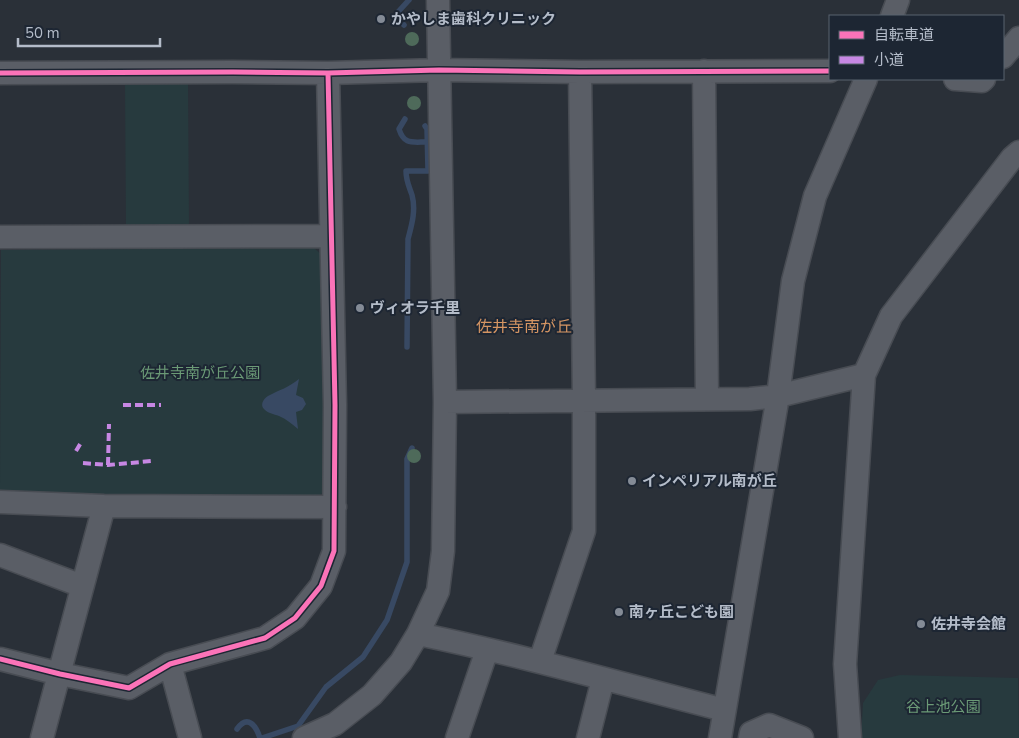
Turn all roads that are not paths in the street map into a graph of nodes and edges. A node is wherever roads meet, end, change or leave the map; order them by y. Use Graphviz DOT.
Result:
graph roads {
  1 [pos="438,0"];
  2 [pos="898,0"];
  3 [pos="892,15"];
  4 [pos="1019,38"];
  5 [pos="1004,56"];
  6 [pos="439,70"];
  7 [pos="704,71"];
  8 [pos="829,71"];
  9 [pos="580,72"];
  10 [pos="0,73"];
  11 [pos="328,73"];
  12 [pos="866,80"];
  13 [pos="968,80"];
  14 [pos="983,80"];
  15 [pos="1017,158"];
  16 [pos="331,236"];
  17 [pos="0,238"];
  18 [pos="864,376"];
  19 [pos="778,396"];
  20 [pos="707,399"];
  21 [pos="584,401"];
  22 [pos="445,402"];
  23 [pos="0,502"];
  24 [pos="104,506"];
  25 [pos="335,507"];
  26 [pos="0,555"];
  27 [pos="82,586"];
  28 [pos="418,634"];
  29 [pos="487,650"];
  30 [pos="0,659"];
  31 [pos="540,661"];
  32 [pos="170,664"];
  33 [pos="60,674"];
  34 [pos="603,680"];
  35 [pos="724,710"];
  36 [pos="42,738"];
  37 [pos="190,738"];
  38 [pos="304,738"];
  39 [pos="457,738"];
  40 [pos="588,738"];
  41 [pos="720,738"];
  42 [pos="750,738"];
  43 [pos="802,738"];
  44 [pos="850,738"];
  1 -- 6 [label="street"];
  2 -- 3 [label="street"];
  4 -- 5 [label="street"];
  6 -- 9 [label="street"];
  6 -- 11 [label="street"];
  6 -- 22 [label="street"];
  7 -- 8 [label="street"];
  7 -- 9 [label="street"];
  7 -- 20 [label="street"];
  9 -- 21 [label="street"];
  10 -- 11 [label="street"];
  11 -- 16 [label="street"];
  12 -- 19 [label="street"];
  13 -- 14 [label="street"];
  15 -- 18 [label="street"];
  16 -- 17 [label="street"];
  16 -- 25 [label="street"];
  18 -- 19 [label="street"];
  18 -- 44 [label="street"];
  19 -- 20 [label="street"];
  19 -- 35 [label="street"];
  20 -- 21 [label="street"];
  21 -- 22 [label="street"];
  21 -- 31 [label="street"];
  22 -- 28 [label="street"];
  23 -- 24 [label="street"];
  24 -- 25 [label="street"];
  24 -- 27 [label="street"];
  25 -- 32 [label="street"];
  26 -- 27 [label="street"];
  27 -- 33 [label="street"];
  28 -- 29 [label="street"];
  28 -- 38 [label="street"];
  29 -- 31 [label="street"];
  29 -- 39 [label="street"];
  30 -- 33 [label="street"];
  31 -- 34 [label="street"];
  32 -- 33 [label="street"];
  32 -- 37 [label="street"];
  33 -- 36 [label="street"];
  34 -- 35 [label="street"];
  34 -- 40 [label="street"];
  35 -- 41 [label="street"];
  42 -- 43 [label="street"];
}
